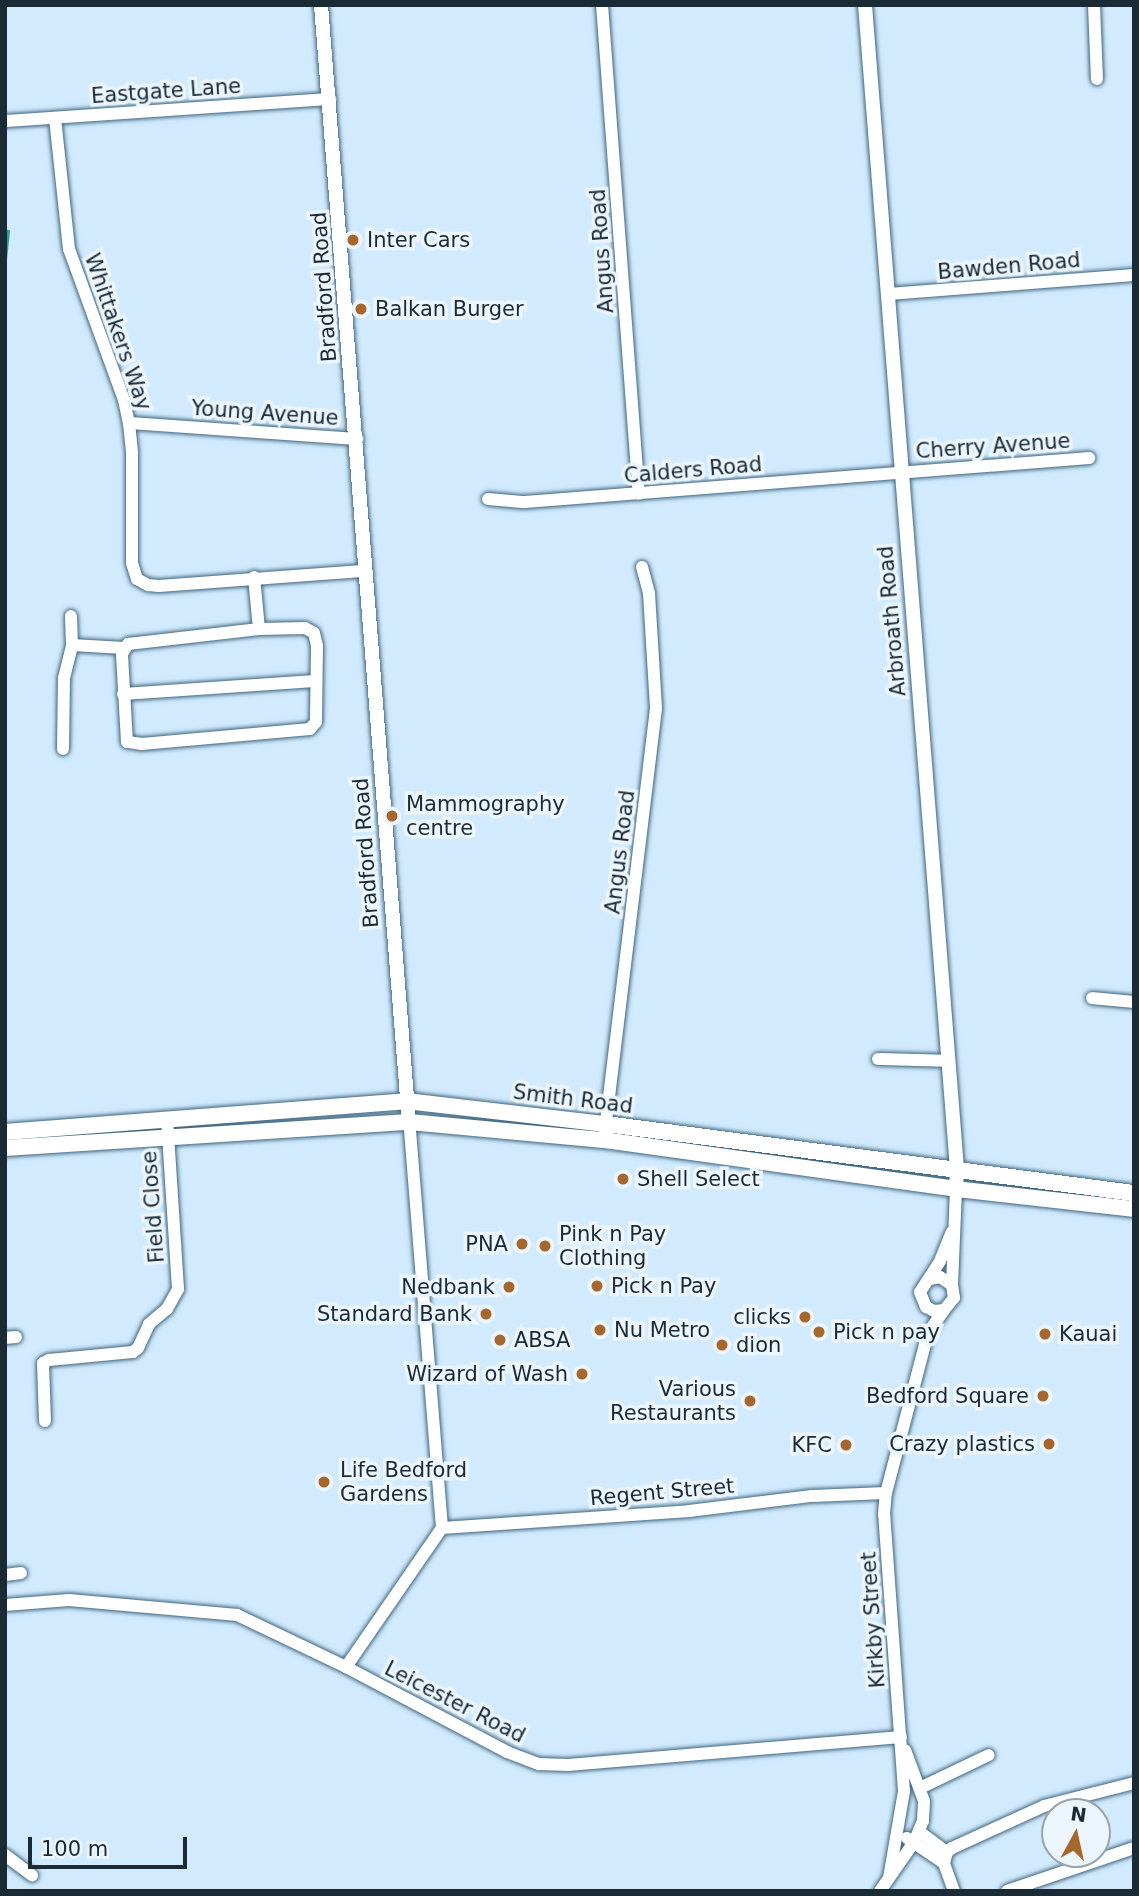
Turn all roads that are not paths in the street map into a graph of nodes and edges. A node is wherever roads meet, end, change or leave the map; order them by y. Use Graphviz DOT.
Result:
graph roads {
  1 [pos="321,5"];
  2 [pos="602,5"];
  3 [pos="865,5"];
  4 [pos="1094,5"];
  5 [pos="1097,79"];
  6 [pos="330,99"];
  7 [pos="55,118"];
  8 [pos="5,121"];
  9 [pos="1134,275"];
  10 [pos="888,295"];
  11 [pos="129,423"];
  12 [pos="356,439"];
  13 [pos="1089,458"];
  14 [pos="901,472"];
  15 [pos="639,494"];
  16 [pos="488,499"];
  17 [pos="642,568"];
  18 [pos="365,571"];
  19 [pos="254,577"];
  20 [pos="71,616"];
  21 [pos="259,629"];
  22 [pos="72,645"];
  23 [pos="124,648"];
  24 [pos="315,681"];
  25 [pos="123,694"];
  26 [pos="63,749"];
  27 [pos="1092,998"];
  28 [pos="1134,1002"];
  29 [pos="878,1059"];
  30 [pos="948,1061"];
  31 [pos="406,1101"];
  32 [pos="167,1121"];
  33 [pos="409,1122"];
  34 [pos="5,1132"];
  35 [pos="605,1132"];
  36 [pos="168,1139"];
  37 [pos="5,1148"];
  38 [pos="957,1170"];
  39 [pos="956,1189"];
  40 [pos="1134,1193"];
  41 [pos="1129,1209"];
  42 [pos="952,1232"];
  43 [pos="930,1279"];
  44 [pos="952,1285"];
  45 [pos="926,1307"];
  46 [pos="944,1310"];
  47 [pos="928,1333"];
  48 [pos="45,1421"];
  49 [pos="886,1493"];
  50 [pos="442,1528"];
  51 [pos="21,1573"];
  52 [pos="5,1575"];
  53 [pos="5,1605"];
  54 [pos="346,1667"];
  55 [pos="901,1740"];
  56 [pos="989,1755"];
  57 [pos="1134,1783"];
  58 [pos="919,1786"];
  59 [pos="904,1791"];
  60 [pos="897,1833"];
  61 [pos="917,1837"];
  62 [pos="1134,1848"];
  63 [pos="5,1855"];
  64 [pos="945,1858"];
  65 [pos="32,1875"];
  66 [pos="889,1878"];
  67 [pos="880,1891"];
  68 [pos="954,1891"];
  69 [pos="1007,1891"];
  1 -- 6 [label="street, Bradford Road"];
  2 -- 15 [label="street, Angus Road"];
  3 -- 10 [label="street, Arbroath Road"];
  4 -- 5 [label="street"];
  6 -- 7 [label="street, Eastgate Lane"];
  6 -- 12 [label="street, Bradford Road"];
  7 -- 8 [label="street, Eastgate Lane"];
  7 -- 11 [label="street, Whittakers Way"];
  9 -- 10 [label="street, Bawden Road"];
  10 -- 14 [label="street, Arbroath Road"];
  11 -- 12 [label="street, Young Avenue"];
  11 -- 19 [label="street, Whittakers Way"];
  12 -- 18 [label="street, Bradford Road"];
  13 -- 14 [label="street, Cherry Avenue"];
  14 -- 15 [label="street, Calders Road"];
  14 -- 30 [label="street, Arbroath Road"];
  15 -- 16 [label="street, Calders Road"];
  17 -- 35 [label="street, Angus Road"];
  18 -- 19 [label="street, Whittakers Way"];
  18 -- 31 [label="street, Bradford Road"];
  19 -- 21 [label="street"];
  20 -- 22 [label="street"];
  21 -- 23 [label="street"];
  21 -- 24 [label="street"];
  22 -- 23 [label="street"];
  22 -- 26 [label="street"];
  23 -- 25 [label="street"];
  24 -- 25 [label="street"];
  24 -- 25 [label="street"];
  27 -- 28 [label="street"];
  29 -- 30 [label="street"];
  30 -- 38 [label="street, Arbroath Road"];
  31 -- 32 [label="main road, Smith Road"];
  31 -- 33 [label="street, Bradford Road"];
  31 -- 35 [label="main road, Smith Road"];
  32 -- 34 [label="main road, Smith Road"];
  32 -- 36 [label="street, Field Close"];
  33 -- 35 [label="main road, Smith Road"];
  33 -- 36 [label="main road, Smith Road"];
  33 -- 50 [label="street, Bradford Road"];
  35 -- 38 [label="main road, Smith Road"];
  35 -- 39 [label="main road, Smith Road"];
  36 -- 37 [label="main road, Smith Road"];
  36 -- 48 [label="street, Field Close"];
  38 -- 39 [label="street, Arbroath Road"];
  38 -- 40 [label="main road, Smith Road"];
  39 -- 41 [label="main road, Smith Road"];
  39 -- 42 [label="street, Arbroath Road"];
  42 -- 43 [label="street, Arbroath Road"];
  42 -- 44 [label="street, Arbroath Road"];
  43 -- 44 [label="street"];
  43 -- 45 [label="street"];
  44 -- 46 [label="street"];
  45 -- 46 [label="street"];
  45 -- 47 [label="street"];
  46 -- 47 [label="street"];
  47 -- 49 [label="street"];
  49 -- 50 [label="street, Regent Street"];
  49 -- 55 [label="street, Kirkby Street"];
  50 -- 54 [label="street"];
  51 -- 52 [label="street"];
  53 -- 54 [label="street, Leicester Road"];
  54 -- 55 [label="street, Leicester Road"];
  55 -- 58 [label="street, Kirkby Street"];
  55 -- 59 [label="street, Kirkby Street"];
  56 -- 58 [label="street"];
  57 -- 64 [label="street"];
  58 -- 59 [label="street"];
  58 -- 61 [label="street, Kirkby Street"];
  59 -- 60 [label="street, Kirkby Street"];
  60 -- 61 [label="street"];
  60 -- 66 [label="street, Kirkby Street"];
  61 -- 64 [label="street"];
  61 -- 66 [label="street, Kirkby Street"];
  62 -- 69 [label="street"];
  63 -- 65 [label="street"];
  64 -- 68 [label="street"];
  66 -- 67 [label="street, Kirkby Street"];
}
